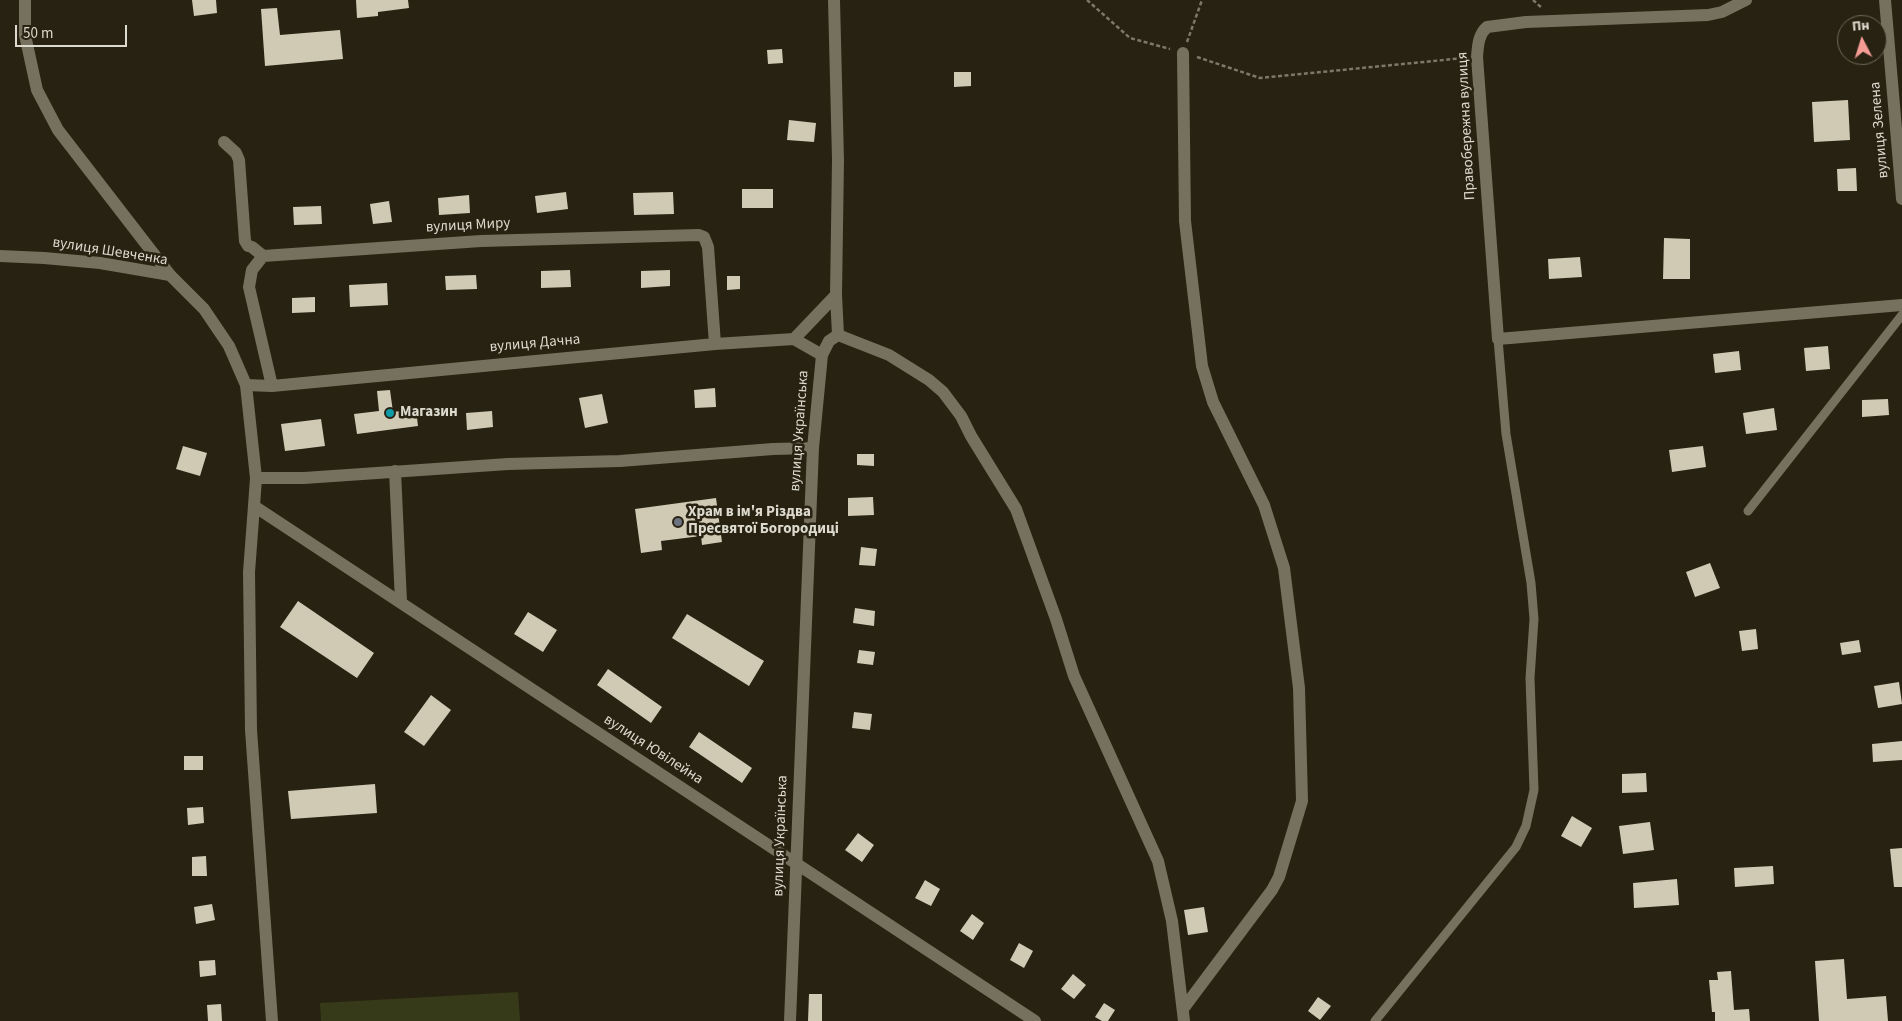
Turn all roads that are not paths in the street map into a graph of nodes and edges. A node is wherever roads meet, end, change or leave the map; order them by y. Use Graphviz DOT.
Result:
graph roads {
  1 [pos="25,0"];
  2 [pos="834,0"];
  3 [pos="1746,0"];
  4 [pos="1884,0"];
  5 [pos="1183,53"];
  6 [pos="1898,101"];
  7 [pos="224,142"];
  8 [pos="1902,199"];
  9 [pos="0,256"];
  10 [pos="263,256"];
  11 [pos="170,275"];
  12 [pos="836,295"];
  13 [pos="1902,305"];
  14 [pos="1902,314"];
  15 [pos="838,336"];
  16 [pos="794,339"];
  17 [pos="1498,339"];
  18 [pos="715,344"];
  19 [pos="822,355"];
  20 [pos="246,386"];
  21 [pos="272,386"];
  22 [pos="813,448"];
  23 [pos="394,471"];
  24 [pos="256,478"];
  25 [pos="254,506"];
  26 [pos="1748,511"];
  27 [pos="401,602"];
  28 [pos="796,863"];
  29 [pos="1184,1015"];
  30 [pos="272,1021"];
  31 [pos="790,1021"];
  32 [pos="1034,1021"];
  33 [pos="1375,1021"];
  1 -- 11 [label="street"];
  2 -- 12 [label="street"];
  3 -- 17 [label="street, Правобережна вулиця"];
  4 -- 6 [label="street, вулиця Зелена"];
  5 -- 29 [label="street"];
  6 -- 8 [label="street, вулиця Зелена"];
  7 -- 10 [label="street"];
  9 -- 11 [label="street, вулиця Шевченка"];
  10 -- 18 [label="street, вулиця Миру"];
  10 -- 21 [label="street"];
  11 -- 20 [label="street, вулиця Шевченка"];
  12 -- 15 [label="street"];
  12 -- 16 [label="street"];
  13 -- 17 [label="street"];
  14 -- 26 [label="lane"];
  15 -- 19 [label="street, вулиця Українська"];
  15 -- 29 [label="street"];
  16 -- 18 [label="street, вулиця Дачна"];
  16 -- 19 [label="street"];
  17 -- 33 [label="lane"];
  18 -- 21 [label="street, вулиця Дачна"];
  19 -- 22 [label="street, вулиця Українська"];
  20 -- 21 [label="street, вулиця Дачна"];
  20 -- 24 [label="street, вулиця Шевченка"];
  22 -- 23 [label="street"];
  22 -- 28 [label="street, вулиця Українська"];
  23 -- 24 [label="street"];
  23 -- 27 [label="street"];
  24 -- 25 [label="street, вулиця Шевченка"];
  25 -- 27 [label="street, вулиця Ювілейна"];
  25 -- 30 [label="street, вулиця Шевченка"];
  27 -- 28 [label="street, вулиця Ювілейна"];
  28 -- 31 [label="street, вулиця Українська"];
  28 -- 32 [label="street, вулиця Ювілейна"];
}
